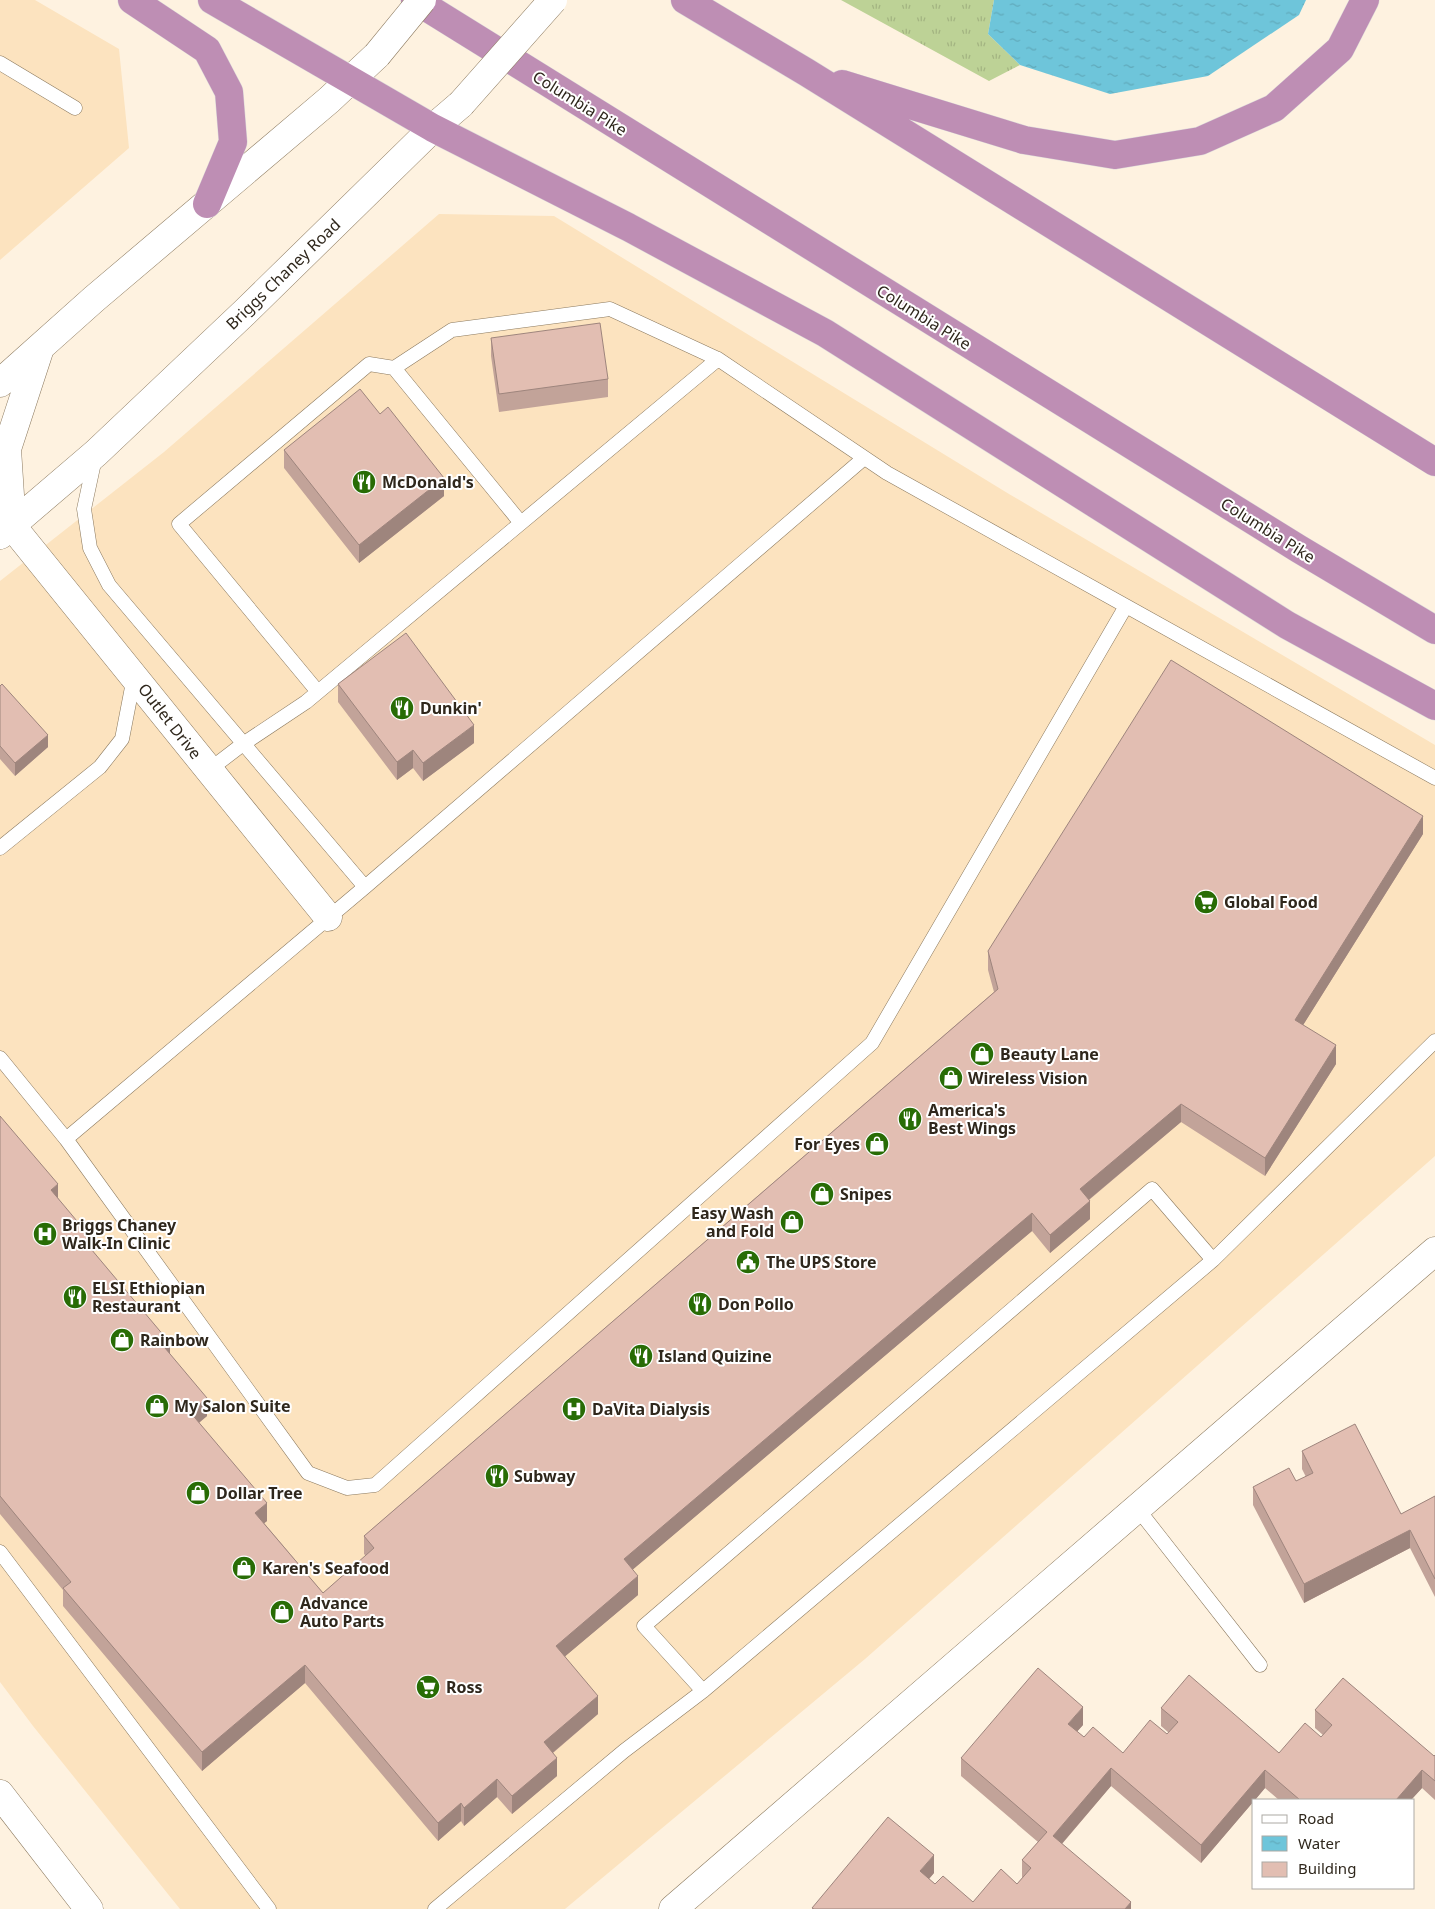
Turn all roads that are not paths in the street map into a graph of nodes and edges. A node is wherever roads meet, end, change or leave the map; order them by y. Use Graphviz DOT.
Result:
graph roads {
  1 [pos="132,0"];
  2 [pos="212,0"];
  3 [pos="415,0"];
  4 [pos="422,0"];
  5 [pos="553,0"];
  6 [pos="685,0"];
  7 [pos="1365,0"];
  8 [pos="0,63"];
  9 [pos="806,72"];
  10 [pos="352,80"];
  11 [pos="75,108"];
  12 [pos="433,128"];
  13 [pos="207,204"];
  14 [pos="41,347"];
  15 [pos="718,359"];
  16 [pos="394,368"];
  17 [pos="0,384"];
  18 [pos="96,453"];
  19 [pos="863,459"];
  20 [pos="1435,462"];
  21 [pos="521,523"];
  22 [pos="6,531"];
  23 [pos="1126,606"];
  24 [pos="1435,630"];
  25 [pos="134,676"];
  26 [pos="318,692"];
  27 [pos="1435,706"];
  28 [pos="243,744"];
  29 [pos="209,770"];
  30 [pos="1435,778"];
  31 [pos="0,848"];
  32 [pos="365,888"];
  33 [pos="328,917"];
  34 [pos="1435,1041"];
  35 [pos="0,1058"];
  36 [pos="66,1139"];
  37 [pos="1433,1256"];
  38 [pos="1213,1260"];
  39 [pos="1137,1508"];
  40 [pos="0,1552"];
  41 [pos="1260,1665"];
  42 [pos="703,1691"];
  43 [pos="0,1794"];
  44 [pos="678,1908"];
  45 [pos="89,1909"];
  46 [pos="269,1909"];
  47 [pos="435,1909"];
  1 -- 13 [label="highway"];
  2 -- 10 [label="highway"];
  3 -- 24 [label="highway, Columbia Pike"];
  4 -- 10 [label="street, bridge"];
  5 -- 12 [label="street, Briggs Chaney Road, bridge"];
  6 -- 9 [label="highway"];
  7 -- 9 [label="highway"];
  8 -- 11 [label="lane"];
  9 -- 20 [label="highway"];
  10 -- 12 [label="highway"];
  10 -- 13 [label="street"];
  12 -- 18 [label="street, Briggs Chaney Road"];
  12 -- 27 [label="highway"];
  13 -- 14 [label="street"];
  14 -- 17 [label="street"];
  14 -- 22 [label="street"];
  15 -- 16 [label="lane"];
  15 -- 19 [label="lane"];
  15 -- 21 [label="lane"];
  16 -- 21 [label="lane"];
  16 -- 26 [label="lane"];
  18 -- 22 [label="street, Briggs Chaney Road"];
  18 -- 28 [label="lane"];
  19 -- 23 [label="lane"];
  19 -- 32 [label="lane"];
  21 -- 26 [label="lane"];
  22 -- 25 [label="street, Outlet Drive"];
  23 -- 30 [label="lane"];
  23 -- 36 [label="lane"];
  25 -- 29 [label="street, Outlet Drive"];
  25 -- 31 [label="lane"];
  26 -- 28 [label="lane"];
  28 -- 29 [label="lane"];
  28 -- 32 [label="lane"];
  29 -- 33 [label="street, Outlet Drive"];
  32 -- 33 [label="lane"];
  33 -- 36 [label="lane"];
  34 -- 38 [label="lane"];
  35 -- 36 [label="lane"];
  37 -- 39 [label="street"];
  38 -- 42 [label="lane"];
  38 -- 42 [label="lane"];
  39 -- 41 [label="lane"];
  39 -- 44 [label="street"];
  40 -- 46 [label="lane"];
  42 -- 47 [label="lane"];
  43 -- 45 [label="street"];
}
